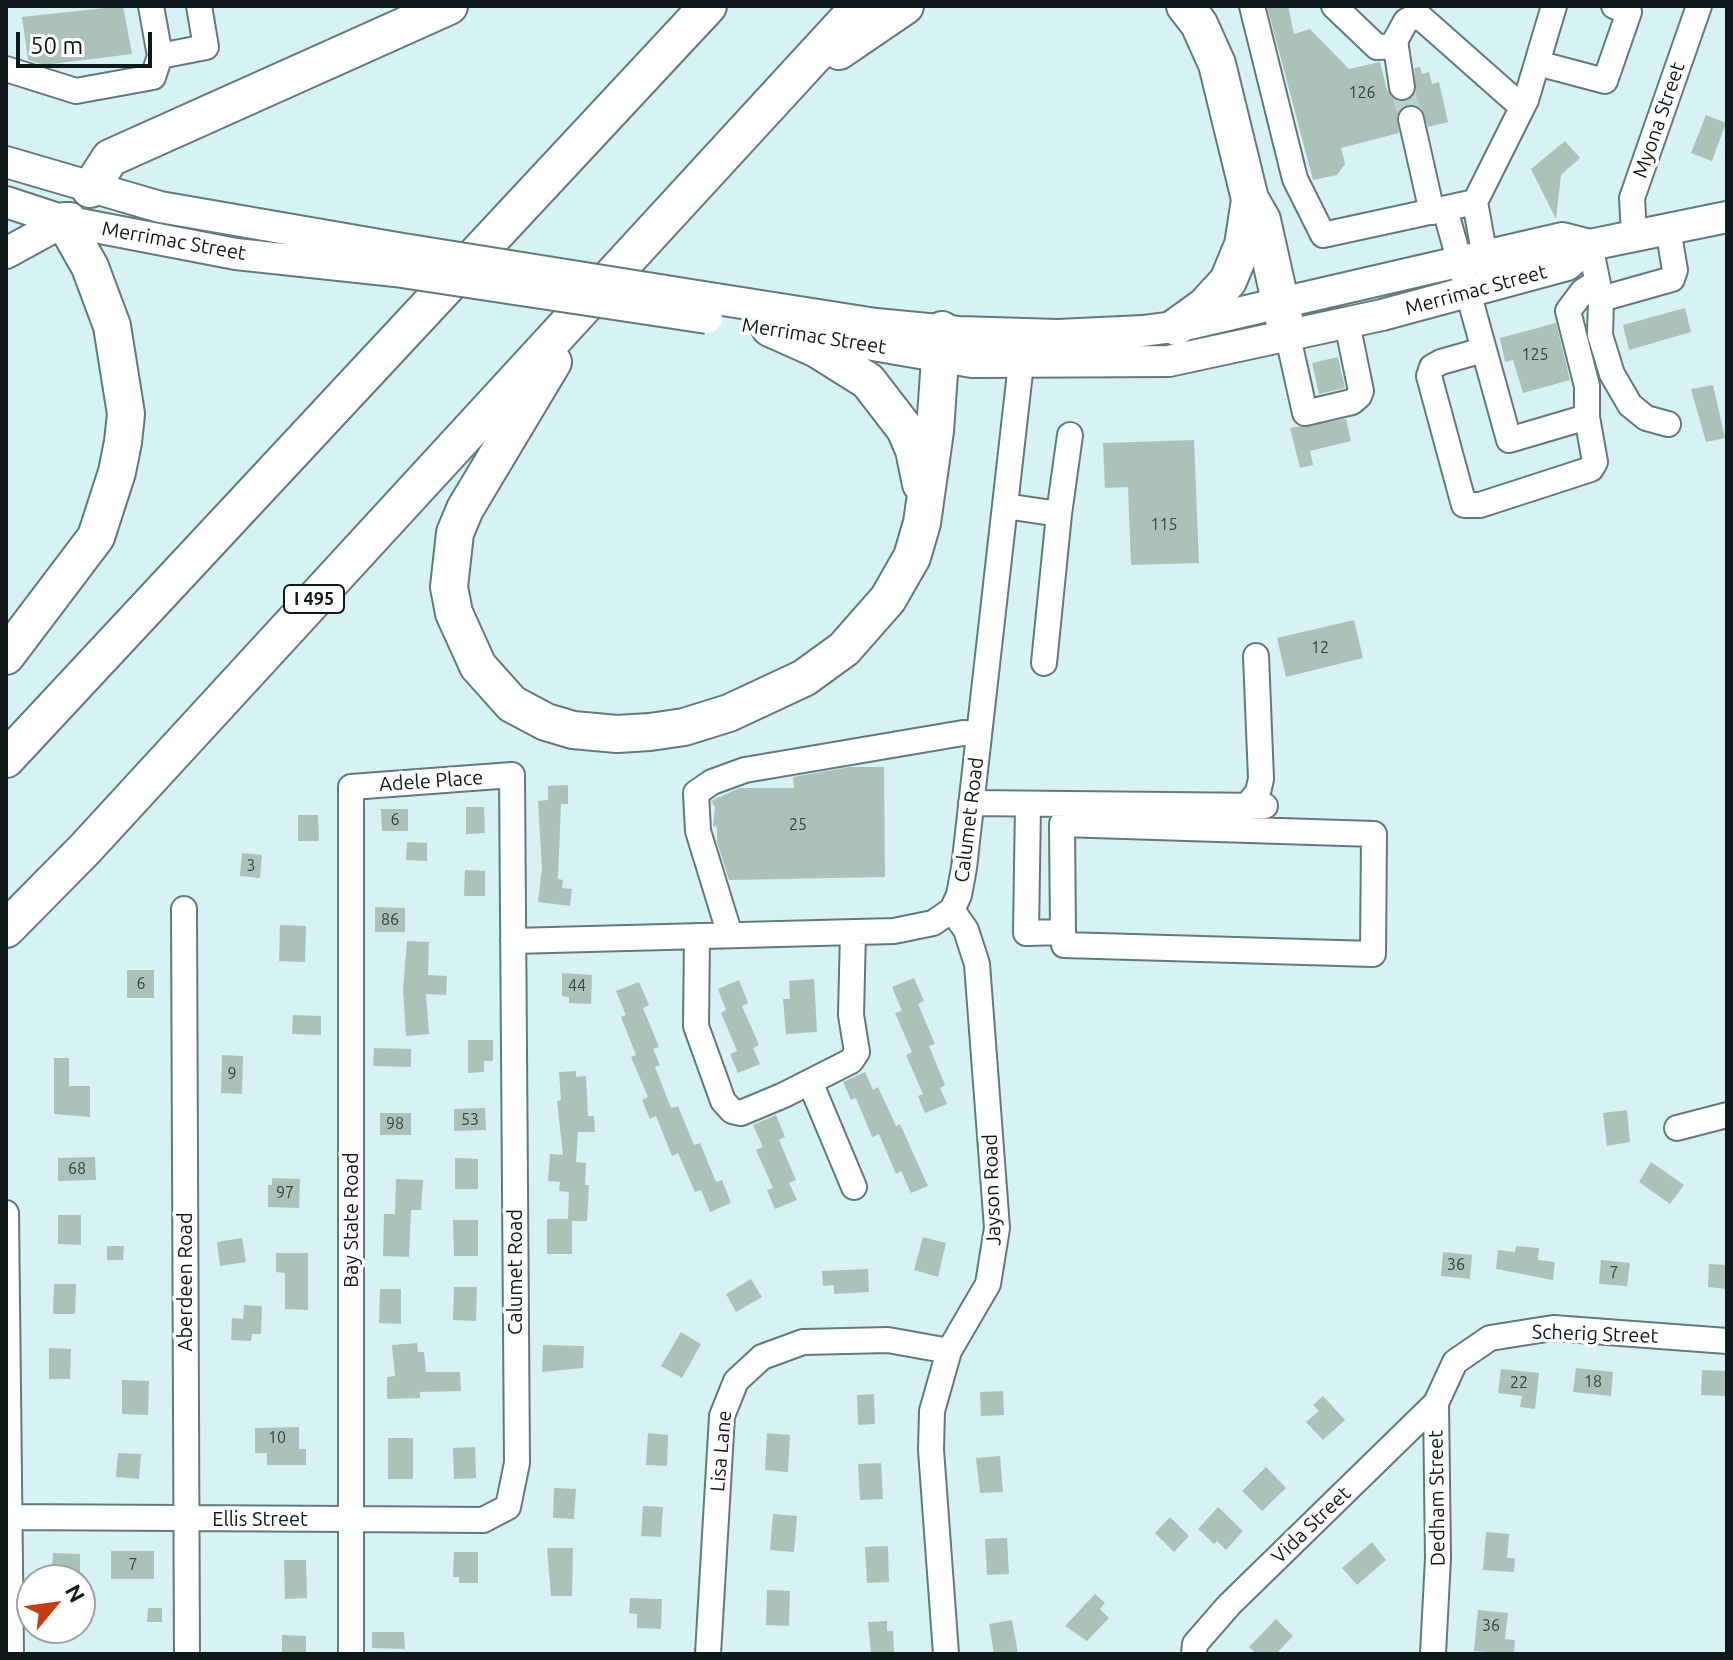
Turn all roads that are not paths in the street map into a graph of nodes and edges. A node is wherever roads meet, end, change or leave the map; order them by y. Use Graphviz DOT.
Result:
graph roads {
  1 [pos="151,6"];
  2 [pos="199,6"];
  3 [pos="449,6"];
  4 [pos="708,6"];
  5 [pos="860,6"];
  6 [pos="905,6"];
  7 [pos="1185,6"];
  8 [pos="1252,6"];
  9 [pos="1334,6"];
  10 [pos="1554,6"];
  11 [pos="1614,6"];
  12 [pos="1699,6"];
  13 [pos="1414,10"];
  14 [pos="1396,46"];
  15 [pos="160,56"];
  16 [pos="1537,63"];
  17 [pos="6,69"];
  18 [pos="794,81"];
  19 [pos="1402,87"];
  20 [pos="1522,107"];
  21 [pos="1411,119"];
  22 [pos="6,162"];
  23 [pos="103,192"];
  24 [pos="1250,199"];
  25 [pos="6,202"];
  26 [pos="1475,202"];
  27 [pos="1439,210"];
  28 [pos="1727,217"];
  29 [pos="49,218"];
  30 [pos="6,228"];
  31 [pos="1668,229"];
  32 [pos="1634,235"];
  33 [pos="1590,245"];
  34 [pos="6,253"];
  35 [pos="396,260"];
  36 [pos="1471,260"];
  37 [pos="1478,290"];
  38 [pos="1599,291"];
  39 [pos="711,308"];
  40 [pos="579,313"];
  41 [pos="1284,320"];
  42 [pos="1347,323"];
  43 [pos="1176,327"];
  44 [pos="770,328"];
  45 [pos="1024,334"];
  46 [pos="941,344"];
  47 [pos="1483,350"];
  48 [pos="1021,364"];
  49 [pos="1587,417"];
  50 [pos="1668,424"];
  51 [pos="1070,435"];
  52 [pos="923,498"];
  53 [pos="1005,506"];
  54 [pos="1059,514"];
  55 [pos="6,656"];
  56 [pos="1256,656"];
  57 [pos="1044,663"];
  58 [pos="979,734"];
  59 [pos="6,759"];
  60 [pos="512,775"];
  61 [pos="351,787"];
  62 [pos="971,803"];
  63 [pos="1028,804"];
  64 [pos="184,909"];
  65 [pos="952,910"];
  66 [pos="6,929"];
  67 [pos="853,932"];
  68 [pos="1063,932"];
  69 [pos="730,935"];
  70 [pos="697,936"];
  71 [pos="513,941"];
  72 [pos="810,1082"];
  73 [pos="1727,1115"];
  74 [pos="1677,1128"];
  75 [pos="854,1187"];
  76 [pos="6,1213"];
  77 [pos="1727,1341"];
  78 [pos="949,1351"];
  79 [pos="1466,1351"];
  80 [pos="1436,1403"];
  81 [pos="508,1507"];
  82 [pos="8,1517"];
  83 [pos="186,1518"];
  84 [pos="351,1519"];
  85 [pos="11,1654"];
  86 [pos="187,1654"];
  87 [pos="351,1654"];
  88 [pos="708,1654"];
  89 [pos="946,1654"];
  90 [pos="1194,1654"];
  91 [pos="1433,1654"];
  1 -- 15 [label="street"];
  2 -- 15 [label="street"];
  3 -- 23 [label="highway"];
  4 -- 59 [label="highway"];
  5 -- 18 [label="highway, I 495"];
  6 -- 18 [label="highway"];
  7 -- 24 [label="highway"];
  8 -- 27 [label="street"];
  9 -- 14 [label="street"];
  10 -- 16 [label="street"];
  11 -- 16 [label="street"];
  12 -- 32 [label="street, Myona Street"];
  13 -- 14 [label="street"];
  13 -- 20 [label="street"];
  14 -- 19 [label="street"];
  15 -- 17 [label="street"];
  16 -- 20 [label="street"];
  18 -- 40 [label="highway, I 495"];
  20 -- 26 [label="street"];
  21 -- 27 [label="street"];
  22 -- 23 [label="main road, Merrimac Street"];
  23 -- 29 [label="main road"];
  23 -- 35 [label="main road, Merrimac Street"];
  24 -- 41 [label="highway"];
  24 -- 43 [label="highway"];
  25 -- 29 [label="main road, Merrimac Street"];
  26 -- 27 [label="street"];
  26 -- 36 [label="street"];
  27 -- 36 [label="street"];
  28 -- 31 [label="main road"];
  29 -- 30 [label="main road"];
  29 -- 34 [label="main road"];
  29 -- 35 [label="main road, Merrimac Street"];
  29 -- 55 [label="highway"];
  31 -- 32 [label="main road"];
  31 -- 38 [label="street"];
  32 -- 33 [label="main road"];
  33 -- 36 [label="main road, Merrimac Street"];
  33 -- 37 [label="main road, Merrimac Street"];
  33 -- 38 [label="street"];
  35 -- 39 [label="main road, Merrimac Street, bridge"];
  36 -- 37 [label="street"];
  36 -- 41 [label="main road, Merrimac Street"];
  37 -- 42 [label="main road, Merrimac Street"];
  37 -- 47 [label="street"];
  38 -- 49 [label="street"];
  38 -- 50 [label="street"];
  39 -- 44 [label="main road, Merrimac Street"];
  39 -- 46 [label="main road, Merrimac Street"];
  40 -- 52 [label="highway"];
  40 -- 66 [label="highway, I 495"];
  41 -- 42 [label="main road, Merrimac Street"];
  41 -- 42 [label="street"];
  41 -- 43 [label="main road, Merrimac Street"];
  41 -- 48 [label="main road, Merrimac Street"];
  43 -- 45 [label="main road, Merrimac Street"];
  44 -- 46 [label="main road, Merrimac Street"];
  44 -- 52 [label="highway"];
  45 -- 46 [label="main road, Merrimac Street"];
  45 -- 48 [label="street, Calumet Road"];
  46 -- 48 [label="main road, Merrimac Street"];
  46 -- 52 [label="highway"];
  47 -- 49 [label="street"];
  47 -- 49 [label="street"];
  48 -- 53 [label="street, Calumet Road"];
  51 -- 54 [label="street"];
  53 -- 54 [label="street"];
  53 -- 58 [label="street, Calumet Road"];
  54 -- 57 [label="street"];
  56 -- 63 [label="street"];
  58 -- 62 [label="street, Calumet Road"];
  58 -- 69 [label="street"];
  60 -- 61 [label="street, Adele Place"];
  60 -- 71 [label="street, Calumet Road"];
  61 -- 84 [label="street, Bay State Road"];
  62 -- 63 [label="street"];
  62 -- 65 [label="street, Calumet Road"];
  63 -- 68 [label="street"];
  64 -- 83 [label="street, Aberdeen Road"];
  65 -- 67 [label="street, Calumet Road"];
  65 -- 78 [label="street, Jayson Road"];
  67 -- 69 [label="street, Calumet Road"];
  67 -- 72 [label="street"];
  68 -- 68 [label="street"];
  69 -- 70 [label="street, Calumet Road"];
  70 -- 71 [label="street, Calumet Road"];
  70 -- 72 [label="street"];
  71 -- 81 [label="street, Calumet Road"];
  72 -- 75 [label="street"];
  73 -- 74 [label="street"];
  76 -- 82 [label="street"];
  77 -- 79 [label="street, Scherig Street"];
  78 -- 88 [label="street, Lisa Lane"];
  78 -- 89 [label="street, Jayson Road"];
  79 -- 80 [label="street, Dedham Street"];
  80 -- 90 [label="street, Vida Street"];
  80 -- 91 [label="street, Dedham Street"];
  81 -- 84 [label="street, Ellis Street"];
  82 -- 83 [label="street, Ellis Street"];
  82 -- 85 [label="street"];
  83 -- 84 [label="street, Ellis Street"];
  83 -- 86 [label="street, Aberdeen Road"];
  84 -- 87 [label="street, Bay State Road"];
}
